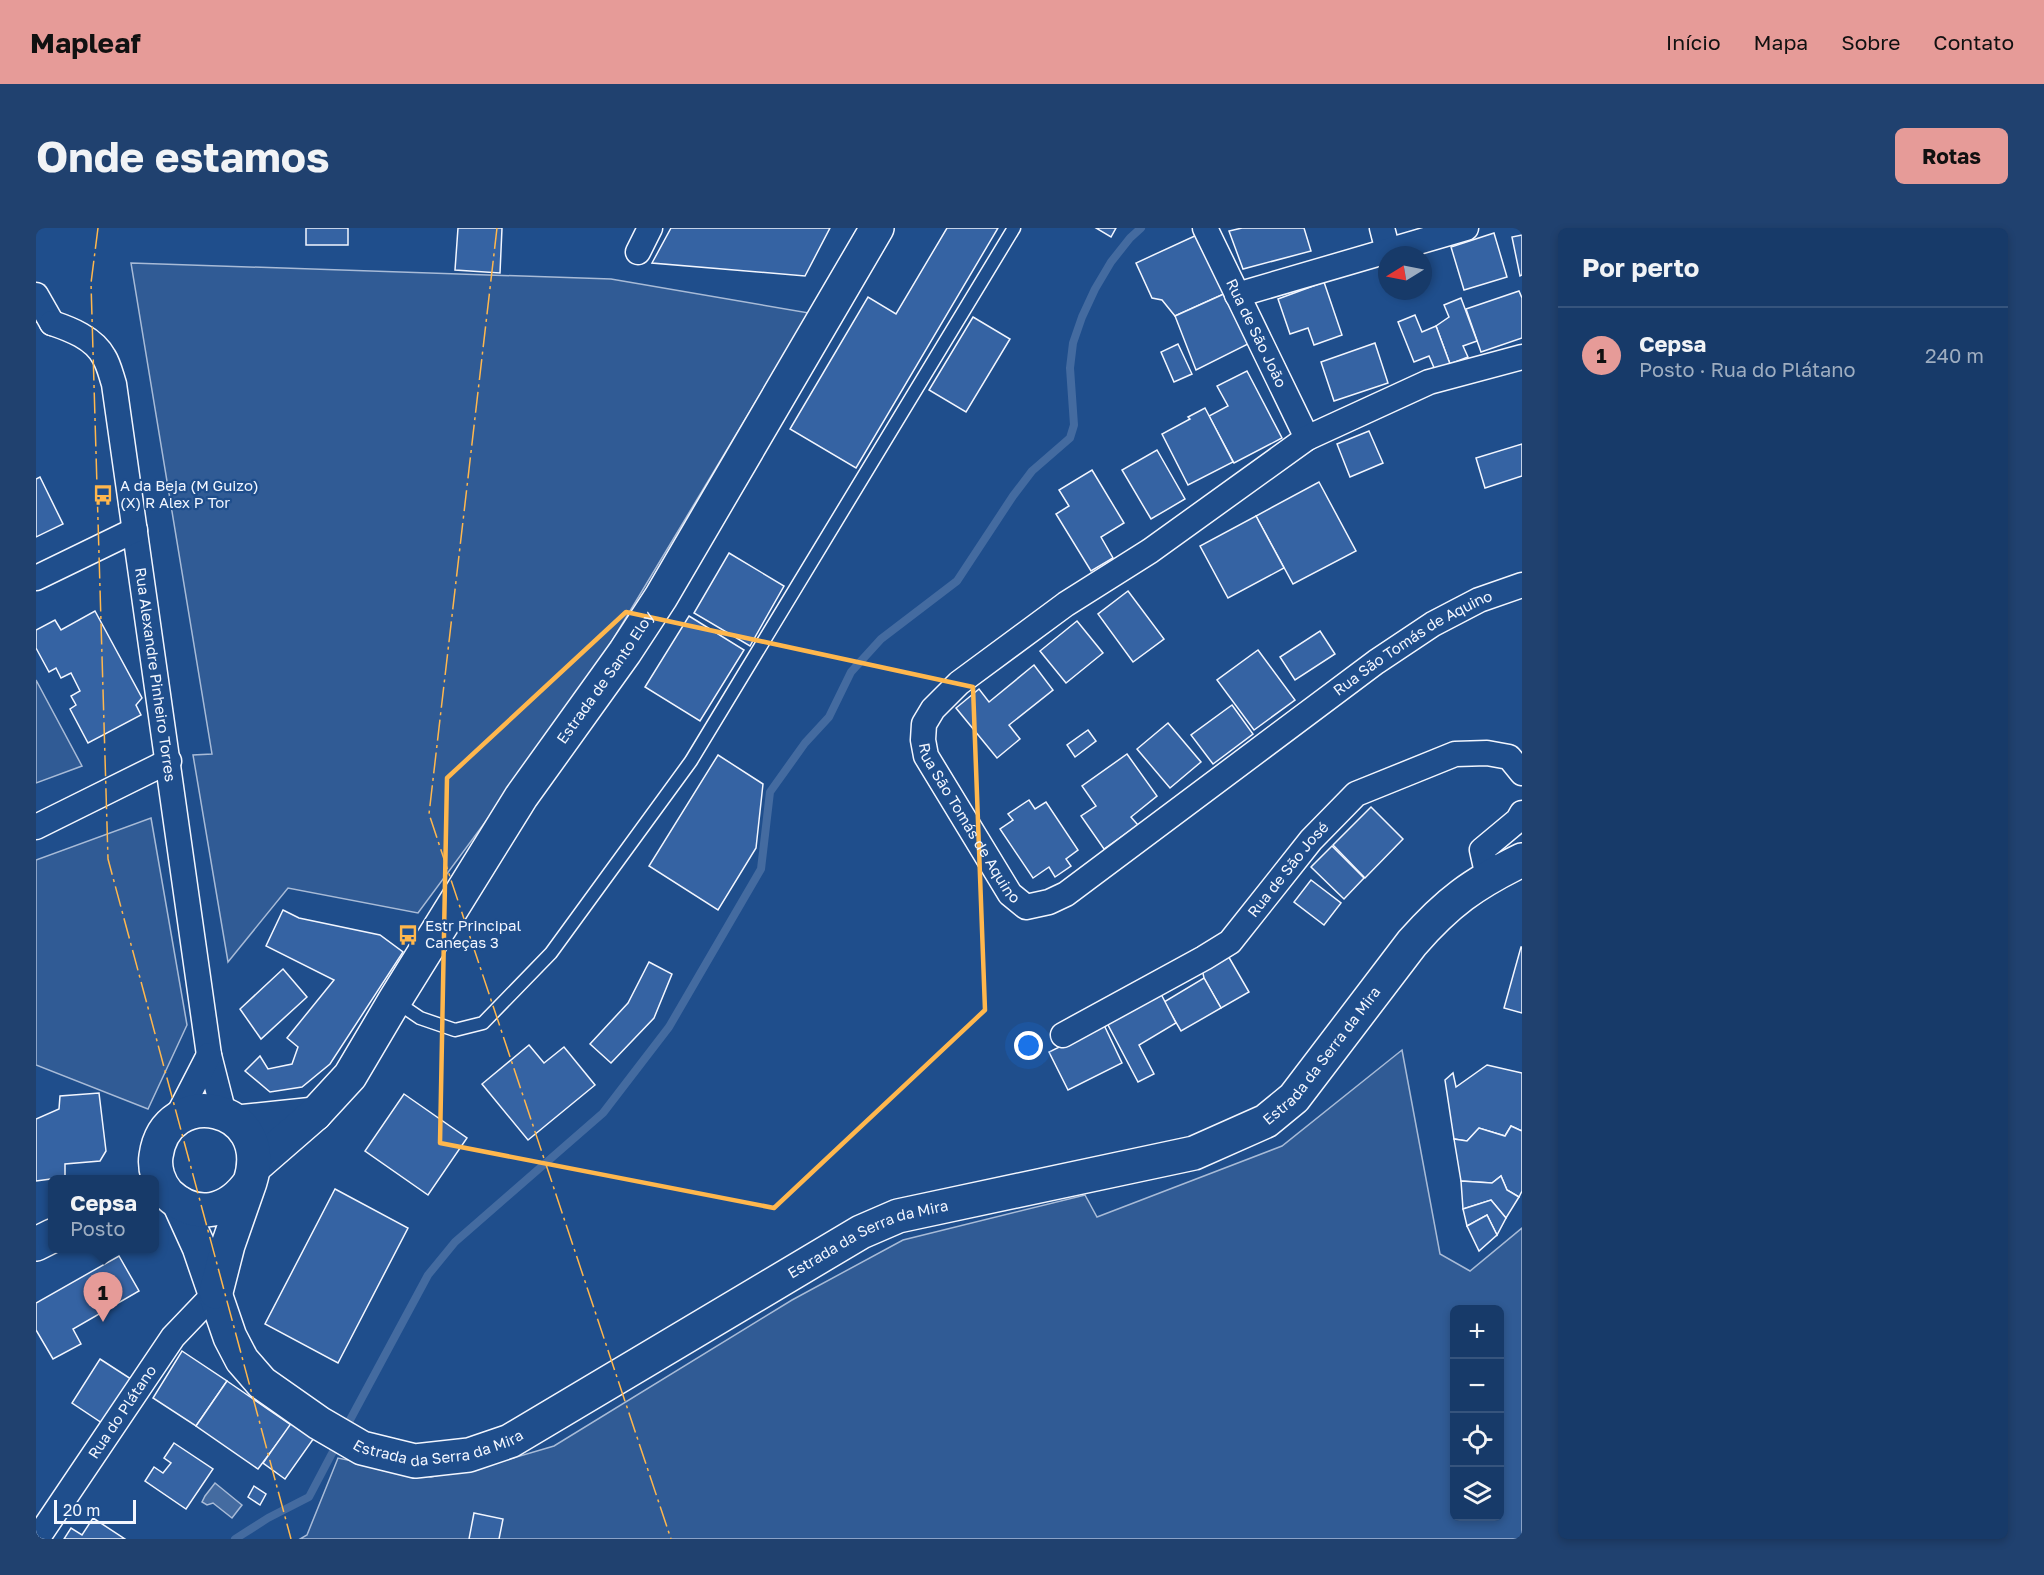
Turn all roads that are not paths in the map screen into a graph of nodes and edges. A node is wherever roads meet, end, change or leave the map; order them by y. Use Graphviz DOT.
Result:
graph roads {
  1 [pos="650,228"];
  2 [pos="877,228"];
  3 [pos="1014,228"];
  4 [pos="1205,228"];
  5 [pos="1466,228"];
  6 [pos="1385,239"];
  7 [pos="638,252"];
  8 [pos="36,295"];
  9 [pos="1237,295"];
  10 [pos="44,325"];
  11 [pos="1522,357"];
  12 [pos="1307,438"];
  13 [pos="135,530"];
  14 [pos="36,578"];
  15 [pos="1522,585"];
  16 [pos="169,761"];
  17 [pos="1522,773"];
  18 [pos="1522,813"];
  19 [pos="36,827"];
  20 [pos="1522,860"];
  21 [pos="1488,877"];
  22 [pos="395,1000"];
  23 [pos="1063,1035"];
  24 [pos="209,1055"];
  25 [pos="315,1114"];
  26 [pos="231,1118"];
  27 [pos="176,1119"];
  28 [pos="157,1145"];
  29 [pos="252,1174"];
  30 [pos="137,1175"];
  31 [pos="157,1175"];
  32 [pos="159,1180"];
  33 [pos="168,1199"];
  34 [pos="216,1292"];
  35 [pos="37,1539"];
  1 -- 7 [label="street"];
  2 -- 22 [label="street, Estrada de Santo Eloy"];
  3 -- 22 [label="lane"];
  4 -- 9 [label="street, Rua de São João"];
  5 -- 6 [label="street"];
  6 -- 9 [label="street"];
  8 -- 10 [label="street"];
  9 -- 12 [label="street, Rua de São João"];
  10 -- 13 [label="street, Rua Alexandre Pinheiro Torres"];
  11 -- 12 [label="street"];
  12 -- 15 [label="street, Rua São Tomás de Aquino"];
  13 -- 14 [label="street"];
  13 -- 16 [label="street, Rua Alexandre Pinheiro Torres"];
  16 -- 19 [label="street"];
  16 -- 24 [label="street, Rua Alexandre Pinheiro Torres"];
  17 -- 23 [label="street, Rua de São José"];
  18 -- 21 [label="street"];
  20 -- 21 [label="street, Estrada da Serra da Mira"];
  21 -- 34 [label="street, Estrada da Serra da Mira"];
  22 -- 25 [label="street, Estrada de Santo Eloy"];
  24 -- 26 [label="street, Rua Alexandre Pinheiro Torres"];
  24 -- 27 [label="street"];
  25 -- 26 [label="street"];
  25 -- 29 [label="street, Estrada de Santo Eloy"];
  26 -- 27 [label="street"];
  26 -- 29 [label="street"];
  27 -- 28 [label="street"];
  28 -- 30 [label="street"];
  28 -- 31 [label="street"];
  29 -- 33 [label="street"];
  29 -- 34 [label="street"];
  32 -- 33 [label="street"];
  33 -- 34 [label="street, Estrada da Serra da Mira"];
  34 -- 35 [label="street, Rua do Plátano"];
}
